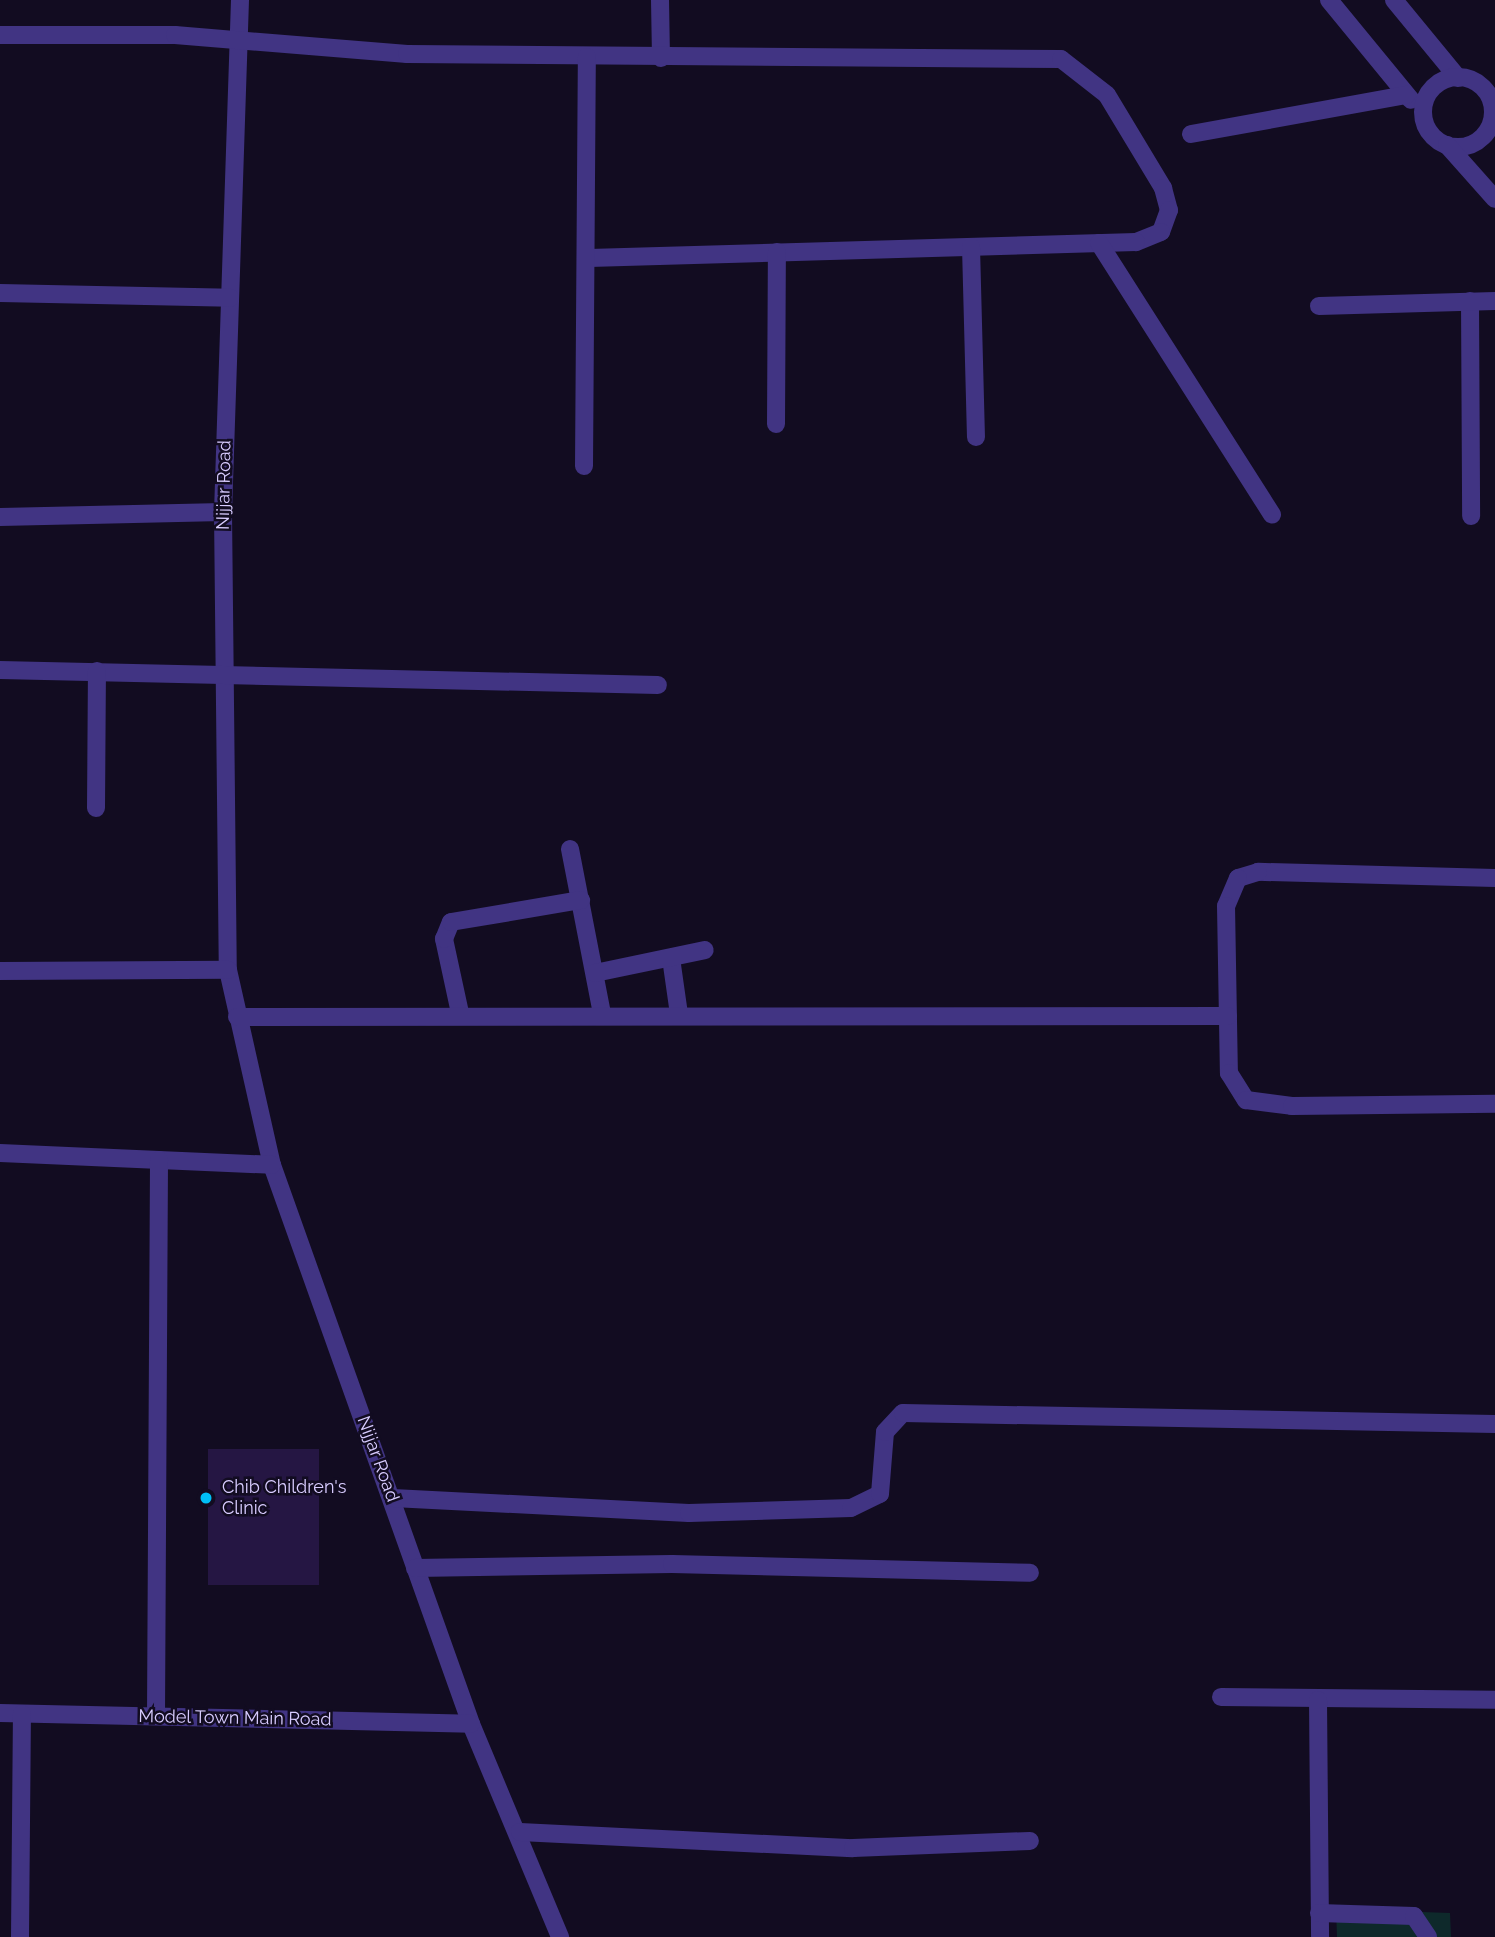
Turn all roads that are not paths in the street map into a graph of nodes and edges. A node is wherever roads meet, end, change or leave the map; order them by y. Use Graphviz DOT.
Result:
graph roads {
  1 [pos="240,0"];
  2 [pos="660,0"];
  3 [pos="1329,0"];
  4 [pos="1394,0"];
  5 [pos="0,35"];
  6 [pos="239,38"];
  7 [pos="587,57"];
  8 [pos="661,58"];
  9 [pos="1458,78"];
  10 [pos="1406,95"];
  11 [pos="1423,113"];
  12 [pos="1493,129"];
  13 [pos="1191,134"];
  14 [pos="1447,145"];
  15 [pos="1495,199"];
  16 [pos="1099,243"];
  17 [pos="971,247"];
  18 [pos="777,252"];
  19 [pos="589,258"];
  20 [pos="0,293"];
  21 [pos="230,298"];
  22 [pos="1495,301"];
  23 [pos="1470,302"];
  24 [pos="1319,306"];
  25 [pos="776,424"];
  26 [pos="976,437"];
  27 [pos="584,466"];
  28 [pos="222,512"];
  29 [pos="1272,515"];
  30 [pos="1471,516"];
  31 [pos="0,517"];
  32 [pos="0,670"];
  33 [pos="97,671"];
  34 [pos="224,673"];
  35 [pos="658,685"];
  36 [pos="96,808"];
  37 [pos="570,849"];
  38 [pos="1495,878"];
  39 [pos="581,900"];
  40 [pos="705,950"];
  41 [pos="671,958"];
  42 [pos="228,970"];
  43 [pos="0,971"];
  44 [pos="595,973"];
  45 [pos="460,1013"];
  46 [pos="602,1014"];
  47 [pos="679,1014"];
  48 [pos="1228,1016"];
  49 [pos="237,1017"];
  50 [pos="1495,1104"];
  51 [pos="0,1153"];
  52 [pos="159,1160"];
  53 [pos="272,1165"];
  54 [pos="1495,1424"];
  55 [pos="393,1498"];
  56 [pos="415,1567"];
  57 [pos="1030,1573"];
  58 [pos="1221,1697"];
  59 [pos="1318,1700"];
  60 [pos="1495,1700"];
  61 [pos="0,1713"];
  62 [pos="22,1714"];
  63 [pos="156,1716"];
  64 [pos="471,1724"];
  65 [pos="520,1832"];
  66 [pos="1030,1840"];
  67 [pos="1319,1913"];
  68 [pos="20,1937"];
  69 [pos="560,1937"];
  70 [pos="1320,1937"];
  71 [pos="1428,1937"];
  1 -- 6 [label="street, Nijjar Road"];
  2 -- 8 [label="street"];
  3 -- 10 [label="street"];
  4 -- 9 [label="street"];
  5 -- 6 [label="street"];
  6 -- 7 [label="street"];
  6 -- 21 [label="street, Nijjar Road"];
  7 -- 8 [label="street"];
  7 -- 19 [label="street"];
  8 -- 16 [label="street"];
  9 -- 11 [label="street"];
  9 -- 12 [label="street"];
  10 -- 11 [label="street"];
  10 -- 13 [label="street"];
  11 -- 14 [label="street"];
  12 -- 14 [label="street"];
  14 -- 15 [label="street"];
  16 -- 17 [label="street"];
  16 -- 29 [label="street"];
  17 -- 18 [label="street"];
  17 -- 26 [label="street"];
  18 -- 19 [label="street"];
  18 -- 25 [label="street"];
  19 -- 27 [label="street"];
  20 -- 21 [label="street"];
  21 -- 28 [label="street, Nijjar Road"];
  22 -- 23 [label="street"];
  23 -- 24 [label="street"];
  23 -- 30 [label="street"];
  28 -- 31 [label="street"];
  28 -- 34 [label="street, Nijjar Road"];
  32 -- 33 [label="street"];
  33 -- 34 [label="street"];
  33 -- 36 [label="street"];
  34 -- 35 [label="street"];
  34 -- 42 [label="street, Nijjar Road"];
  37 -- 39 [label="street"];
  38 -- 48 [label="street"];
  39 -- 44 [label="street"];
  39 -- 45 [label="street"];
  40 -- 41 [label="street"];
  41 -- 44 [label="street"];
  41 -- 47 [label="street"];
  42 -- 43 [label="street"];
  42 -- 49 [label="street, Nijjar Road"];
  44 -- 46 [label="street"];
  45 -- 46 [label="street"];
  45 -- 49 [label="street"];
  46 -- 47 [label="street"];
  47 -- 48 [label="street"];
  48 -- 50 [label="street"];
  49 -- 53 [label="street, Nijjar Road"];
  51 -- 52 [label="street"];
  52 -- 53 [label="street"];
  52 -- 63 [label="street"];
  53 -- 55 [label="street, Nijjar Road"];
  54 -- 55 [label="street"];
  55 -- 56 [label="street, Nijjar Road"];
  56 -- 57 [label="street"];
  56 -- 64 [label="street, Nijjar Road"];
  58 -- 59 [label="street"];
  59 -- 60 [label="street"];
  59 -- 67 [label="street"];
  61 -- 62 [label="street, Model Town Main Road"];
  62 -- 63 [label="street, Model Town Main Road"];
  62 -- 68 [label="street"];
  63 -- 64 [label="street, Model Town Main Road"];
  64 -- 65 [label="street, Nijjar Road"];
  65 -- 66 [label="street"];
  65 -- 69 [label="street, Nijjar Road"];
  67 -- 70 [label="street"];
  67 -- 71 [label="street"];
}
